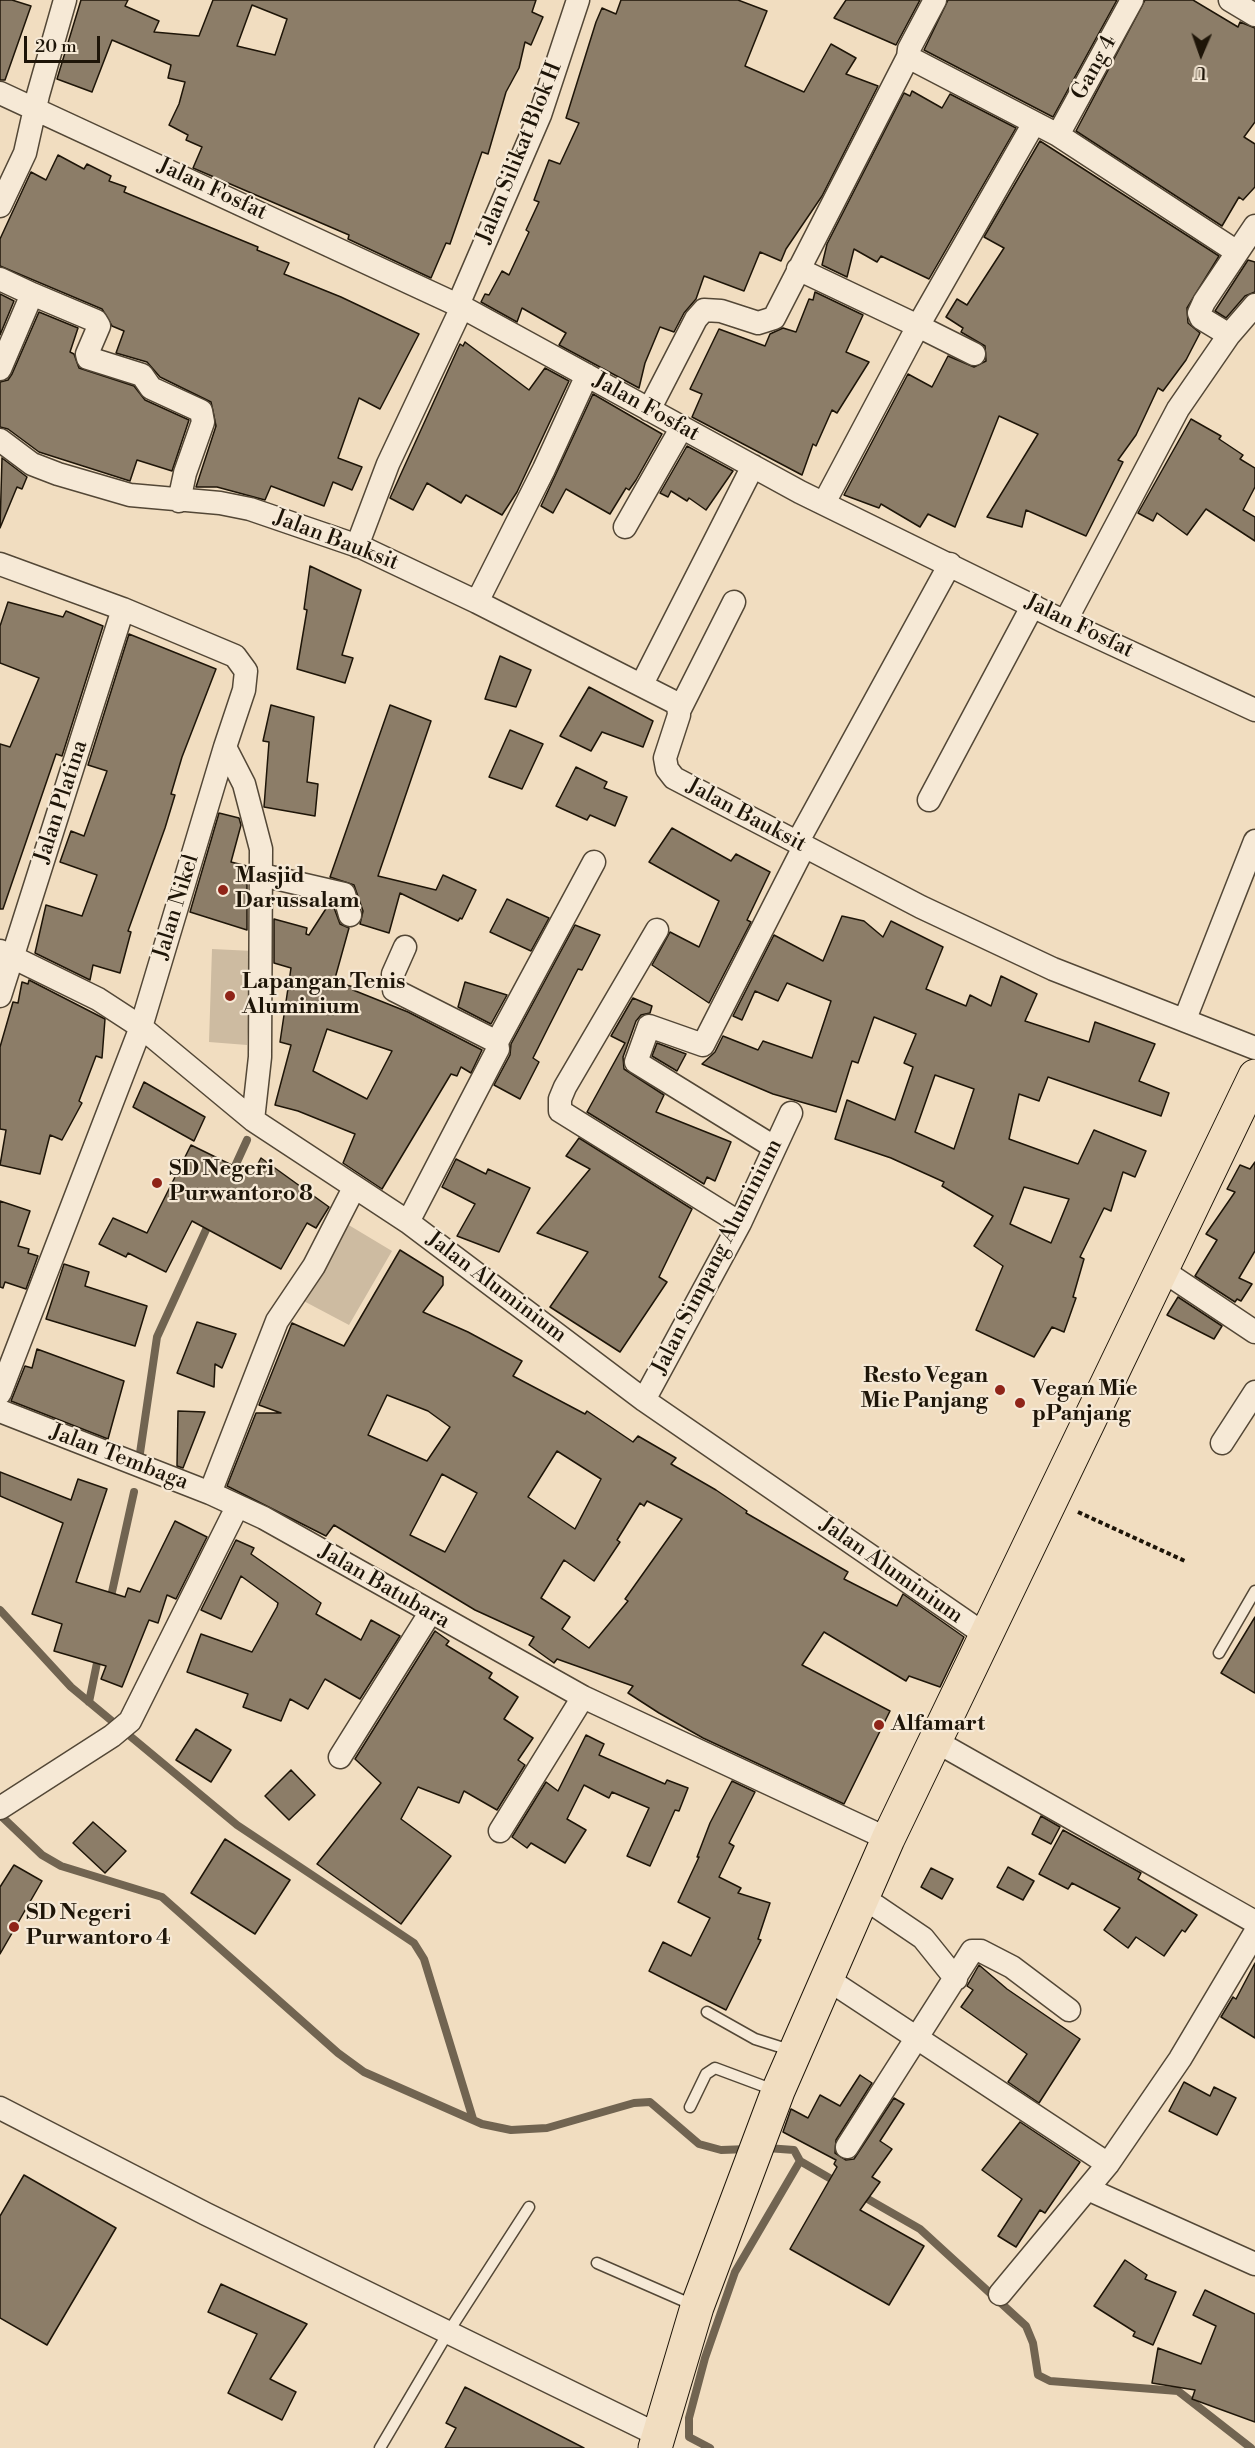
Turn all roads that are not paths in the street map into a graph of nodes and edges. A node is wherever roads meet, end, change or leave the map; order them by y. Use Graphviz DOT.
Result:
graph roads {
  1 [pos="65,0"];
  2 [pos="578,0"];
  3 [pos="936,0"];
  4 [pos="1132,0"];
  5 [pos="1230,0"];
  6 [pos="1255,15"];
  7 [pos="909,57"];
  8 [pos="0,93"];
  9 [pos="35,108"];
  10 [pos="1034,123"];
  11 [pos="1058,135"];
  12 [pos="0,206"];
  13 [pos="1255,226"];
  14 [pos="1237,252"];
  15 [pos="798,269"];
  16 [pos="0,279"];
  17 [pos="32,294"];
  18 [pos="1255,305"];
  19 [pos="460,306"];
  20 [pos="918,326"];
  21 [pos="1229,335"];
  22 [pos="974,354"];
  23 [pos="0,369"];
  24 [pos="586,375"];
  25 [pos="650,410"];
  26 [pos="682,427"];
  27 [pos="0,440"];
  28 [pos="753,466"];
  29 [pos="178,501"];
  30 [pos="824,503"];
  31 [pos="625,527"];
  32 [pos="357,546"];
  33 [pos="0,564"];
  34 [pos="950,564"];
  35 [pos="477,602"];
  36 [pos="734,602"];
  37 [pos="1033,605"];
  38 [pos="123,609"];
  39 [pos="1065,622"];
  40 [pos="642,684"];
  41 [pos="680,709"];
  42 [pos="1255,710"];
  43 [pos="225,747"];
  44 [pos="928,800"];
  45 [pos="1255,841"];
  46 [pos="801,845"];
  47 [pos="594,862"];
  48 [pos="262,875"];
  49 [pos="350,915"];
  50 [pos="657,930"];
  51 [pos="405,947"];
  52 [pos="7,953"];
  53 [pos="0,996"];
  54 [pos="1185,1018"];
  55 [pos="141,1027"];
  56 [pos="497,1042"];
  57 [pos="1255,1048"];
  58 [pos="1255,1076"];
  59 [pos="791,1113"];
  60 [pos="253,1120"];
  61 [pos="774,1147"];
  62 [pos="354,1188"];
  63 [pos="408,1222"];
  64 [pos="740,1223"];
  65 [pos="1162,1270"];
  66 [pos="1255,1332"];
  67 [pos="1255,1392"];
  68 [pos="0,1393"];
  69 [pos="644,1400"];
  70 [pos="0,1412"];
  71 [pos="1222,1443"];
  72 [pos="210,1493"];
  73 [pos="237,1507"];
  74 [pos="1255,1591"];
  75 [pos="430,1613"];
  76 [pos="987,1636"];
  77 [pos="1219,1653"];
  78 [pos="583,1697"];
  79 [pos="937,1742"];
  80 [pos="340,1757"];
  81 [pos="5,1805"];
  82 [pos="500,1832"];
  83 [pos="888,1839"];
  84 [pos="864,1898"];
  85 [pos="1255,1922"];
  86 [pos="1255,1934"];
  87 [pos="956,1979"];
  88 [pos="829,1980"];
  89 [pos="1069,2010"];
  90 [pos="707,2012"];
  91 [pos="916,2038"];
  92 [pos="796,2052"];
  93 [pos="778,2091"];
  94 [pos="690,2107"];
  95 [pos="4,2117"];
  96 [pos="847,2147"];
  97 [pos="1108,2164"];
  98 [pos="1090,2190"];
  99 [pos="529,2207"];
  100 [pos="597,2263"];
  101 [pos="1255,2264"];
  102 [pos="999,2294"];
  103 [pos="697,2307"];
  104 [pos="449,2331"];
  105 [pos="656,2441"];
  106 [pos="380,2448"];
  1 -- 9 [label="street"];
  2 -- 19 [label="street, Jalan Silikat Blok H"];
  3 -- 7 [label="street"];
  4 -- 11 [label="street, Gang 4"];
  5 -- 6 [label="street"];
  7 -- 10 [label="street"];
  7 -- 15 [label="street"];
  8 -- 9 [label="street, Jalan Fosfat"];
  9 -- 12 [label="street"];
  9 -- 19 [label="street, Jalan Fosfat"];
  10 -- 11 [label="street"];
  10 -- 20 [label="street"];
  11 -- 14 [label="street"];
  13 -- 14 [label="street"];
  14 -- 21 [label="street"];
  15 -- 20 [label="street"];
  15 -- 25 [label="street"];
  16 -- 17 [label="street"];
  17 -- 23 [label="street"];
  17 -- 29 [label="street"];
  18 -- 21 [label="street"];
  19 -- 24 [label="street, Jalan Fosfat"];
  19 -- 32 [label="street, Jalan Silikat Blok H"];
  20 -- 22 [label="street"];
  20 -- 30 [label="street"];
  21 -- 39 [label="street"];
  24 -- 25 [label="street, Jalan Fosfat"];
  24 -- 35 [label="street"];
  25 -- 26 [label="street, Jalan Fosfat"];
  26 -- 28 [label="street, Jalan Fosfat"];
  26 -- 31 [label="street"];
  27 -- 29 [label="street, Jalan Bauksit"];
  28 -- 30 [label="street, Jalan Fosfat"];
  28 -- 40 [label="street"];
  29 -- 32 [label="street, Jalan Bauksit"];
  30 -- 34 [label="street, Jalan Fosfat"];
  32 -- 35 [label="street, Jalan Bauksit"];
  33 -- 38 [label="street, Jalan Nikel"];
  34 -- 37 [label="street, Jalan Fosfat"];
  34 -- 46 [label="street"];
  35 -- 40 [label="street, Jalan Bauksit"];
  36 -- 41 [label="street"];
  37 -- 39 [label="street, Jalan Fosfat"];
  37 -- 44 [label="street"];
  38 -- 43 [label="street, Jalan Nikel"];
  38 -- 52 [label="street, Jalan Platina"];
  39 -- 42 [label="street, Jalan Fosfat"];
  40 -- 41 [label="street, Jalan Bauksit"];
  41 -- 46 [label="street, Jalan Bauksit"];
  43 -- 48 [label="street"];
  43 -- 55 [label="street, Jalan Nikel"];
  45 -- 54 [label="street"];
  46 -- 54 [label="street, Jalan Bauksit"];
  46 -- 61 [label="street"];
  47 -- 56 [label="street"];
  48 -- 49 [label="street"];
  48 -- 60 [label="street"];
  50 -- 64 [label="street"];
  51 -- 56 [label="street"];
  52 -- 53 [label="street, Jalan Platina"];
  52 -- 55 [label="street, Jalan Aluminium"];
  54 -- 57 [label="street, Jalan Bauksit"];
  55 -- 60 [label="street, Jalan Aluminium"];
  55 -- 68 [label="street, Jalan Nikel"];
  56 -- 63 [label="street"];
  58 -- 65 [label="highway"];
  59 -- 61 [label="street, Jalan Simpang Aluminium"];
  60 -- 62 [label="street, Jalan Aluminium"];
  61 -- 64 [label="street, Jalan Simpang Aluminium"];
  62 -- 63 [label="street, Jalan Aluminium"];
  62 -- 72 [label="street"];
  63 -- 69 [label="street, Jalan Aluminium"];
  64 -- 69 [label="street, Jalan Simpang Aluminium"];
  65 -- 66 [label="street"];
  65 -- 76 [label="highway"];
  67 -- 71 [label="street"];
  69 -- 76 [label="street, Jalan Aluminium"];
  70 -- 72 [label="street, Jalan Tembaga"];
  72 -- 73 [label="street, Jalan Tembaga"];
  73 -- 75 [label="street, Jalan Batubara"];
  73 -- 81 [label="street"];
  74 -- 77 [label="lane"];
  75 -- 78 [label="street, Jalan Batubara"];
  75 -- 80 [label="street"];
  76 -- 79 [label="highway"];
  78 -- 82 [label="street"];
  78 -- 83 [label="street, Jalan Batubara"];
  79 -- 83 [label="highway"];
  79 -- 85 [label="street"];
  83 -- 84 [label="highway"];
  84 -- 87 [label="street"];
  84 -- 88 [label="highway"];
  86 -- 97 [label="street"];
  87 -- 89 [label="street"];
  87 -- 91 [label="street"];
  88 -- 91 [label="street"];
  88 -- 92 [label="highway"];
  90 -- 92 [label="lane"];
  91 -- 96 [label="street"];
  91 -- 97 [label="street"];
  92 -- 93 [label="highway"];
  93 -- 94 [label="lane"];
  93 -- 103 [label="highway"];
  95 -- 104 [label="street"];
  97 -- 98 [label="street"];
  98 -- 101 [label="street"];
  98 -- 102 [label="street"];
  99 -- 104 [label="lane"];
  100 -- 103 [label="lane"];
  103 -- 105 [label="highway"];
  104 -- 105 [label="street"];
  104 -- 106 [label="lane"];
}
